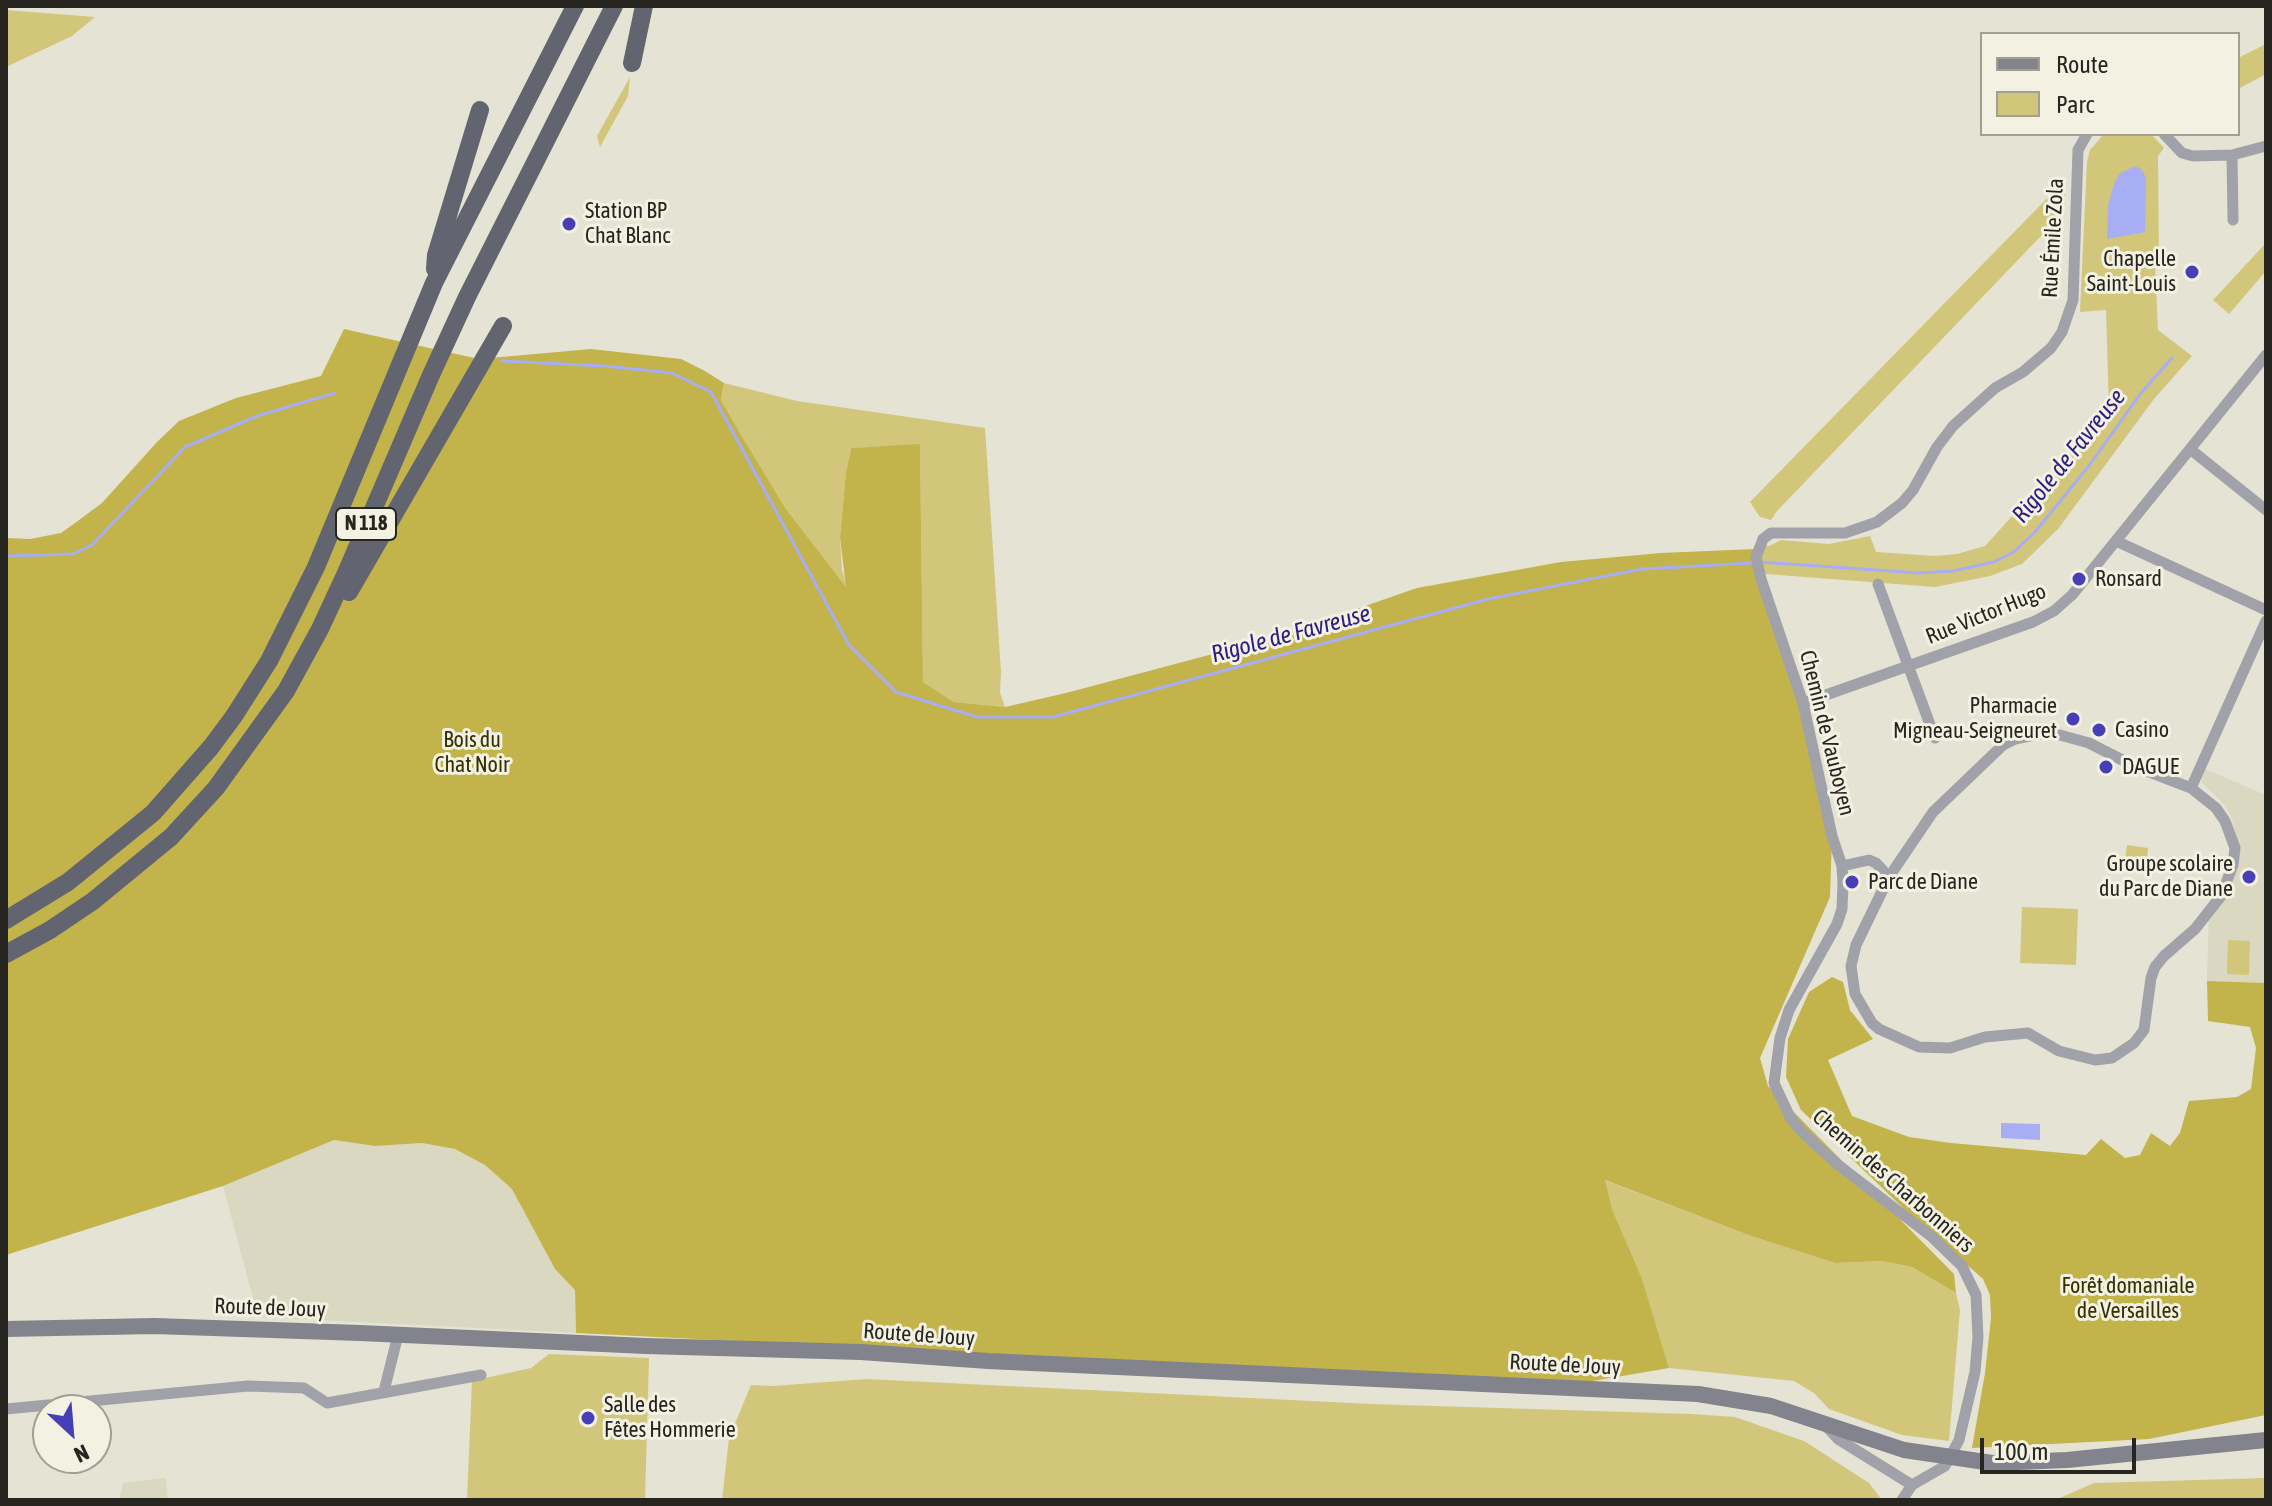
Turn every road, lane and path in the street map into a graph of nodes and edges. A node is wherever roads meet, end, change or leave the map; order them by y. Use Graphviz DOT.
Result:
graph roads {
  1 [pos="575,6"];
  2 [pos="614,6"];
  3 [pos="644,6"];
  4 [pos="632,63"];
  5 [pos="480,110"];
  6 [pos="2086,136"];
  7 [pos="2166,136"];
  8 [pos="2266,146"];
  9 [pos="2232,155"];
  10 [pos="2233,220"];
  11 [pos="434,283"];
  12 [pos="503,326"];
  13 [pos="2266,355"];
  14 [pos="2190,449"];
  15 [pos="2266,510"];
  16 [pos="2116,541"];
  17 [pos="1757,557"];
  18 [pos="1878,584"];
  19 [pos="2266,610"];
  20 [pos="2266,621"];
  21 [pos="320,629"];
  22 [pos="1907,667"];
  23 [pos="1803,703"];
  24 [pos="1935,738"];
  25 [pos="2191,788"];
  26 [pos="1832,836"];
  27 [pos="1842,866"];
  28 [pos="1889,877"];
  29 [pos="6,920"];
  30 [pos="6,954"];
  31 [pos="6,1329"];
  32 [pos="398,1335"];
  33 [pos="481,1375"];
  34 [pos="384,1391"];
  35 [pos="6,1409"];
  36 [pos="1824,1424"];
  37 [pos="2266,1440"];
  38 [pos="1950,1458"];
  39 [pos="1912,1485"];
  40 [pos="1902,1500"];
  1 -- 11 [label="highway, N 118"];
  2 -- 21 [label="highway, N 118"];
  3 -- 4 [label="highway"];
  5 -- 11 [label="highway"];
  6 -- 17 [label="street, Rue Émile Zola"];
  7 -- 9 [label="street"];
  8 -- 9 [label="street"];
  9 -- 10 [label="street"];
  11 -- 29 [label="highway, N 118"];
  12 -- 21 [label="highway"];
  13 -- 14 [label="street, Rue Victor Hugo"];
  14 -- 15 [label="street"];
  14 -- 16 [label="street, Rue Victor Hugo"];
  16 -- 19 [label="street"];
  16 -- 22 [label="street, Rue Victor Hugo"];
  17 -- 23 [label="street, Chemin de Vauboyen"];
  18 -- 22 [label="street"];
  20 -- 25 [label="street"];
  21 -- 30 [label="highway, N 118"];
  22 -- 23 [label="street, Rue Victor Hugo"];
  22 -- 24 [label="street"];
  23 -- 26 [label="street, Chemin de Vauboyen"];
  25 -- 28 [label="street"];
  25 -- 28 [label="street"];
  26 -- 27 [label="street, Chemin des Charbonniers"];
  27 -- 28 [label="street"];
  27 -- 38 [label="street, Chemin des Charbonniers"];
  31 -- 32 [label="main road, Route de Jouy"];
  32 -- 34 [label="street"];
  32 -- 36 [label="main road, Route de Jouy"];
  33 -- 34 [label="street"];
  34 -- 35 [label="street"];
  36 -- 38 [label="main road, Route de Jouy"];
  36 -- 39 [label="street, Route de Jouy"];
  37 -- 38 [label="main road, Route de Jouy"];
  38 -- 39 [label="street"];
  39 -- 40 [label="street"];
}
